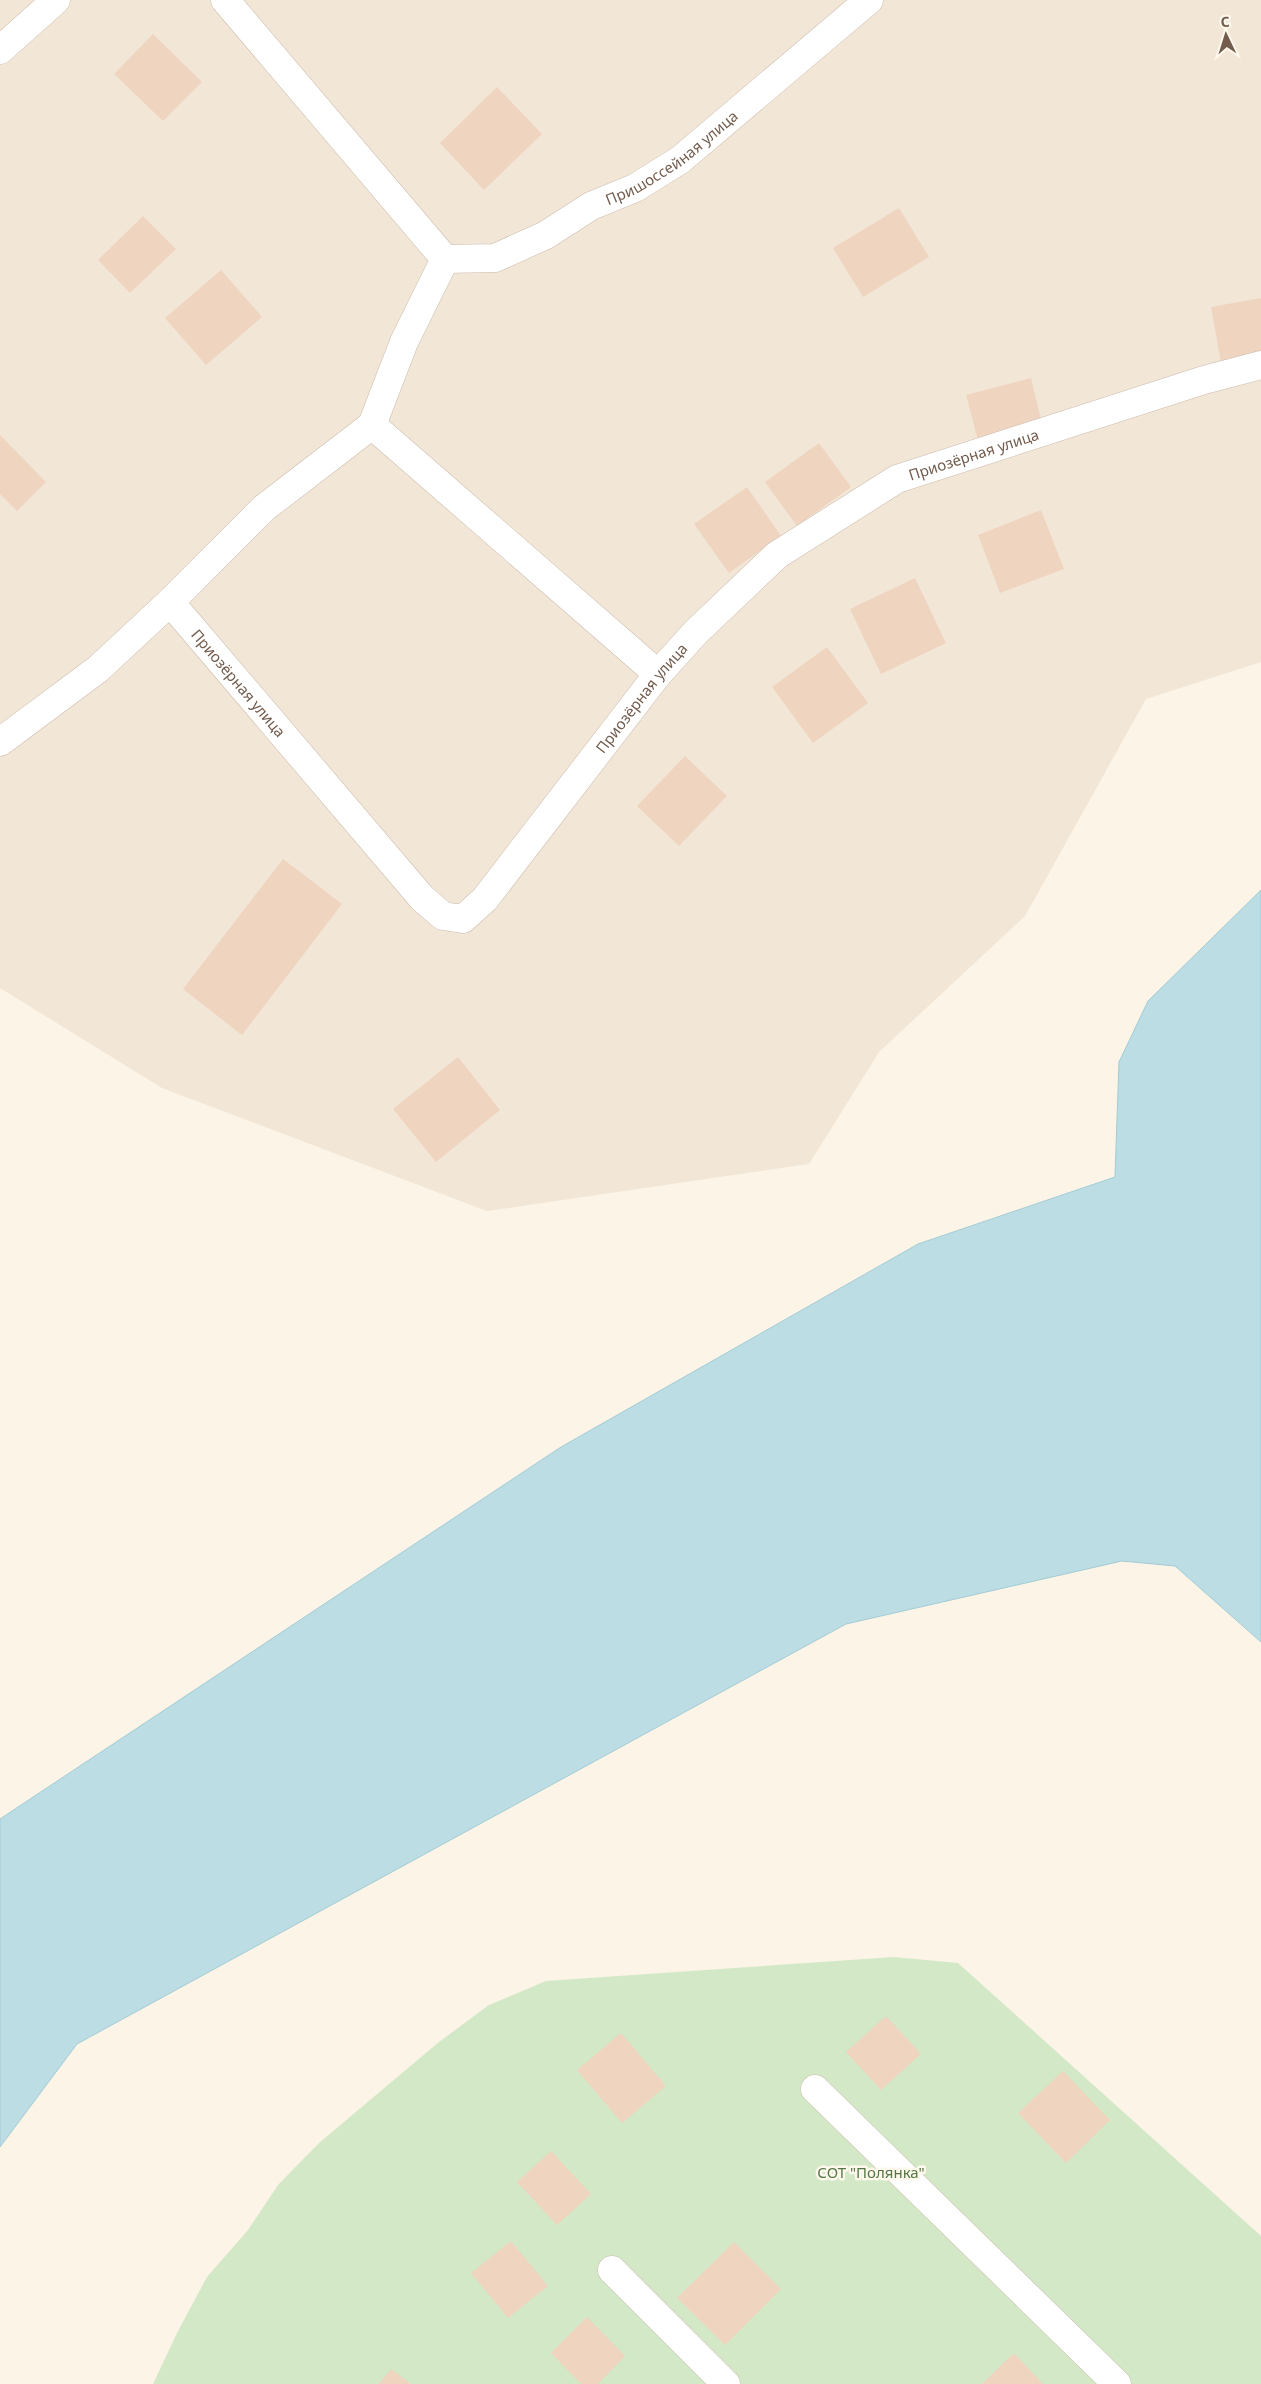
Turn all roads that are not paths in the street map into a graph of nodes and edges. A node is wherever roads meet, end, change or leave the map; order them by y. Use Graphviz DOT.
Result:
graph roads {
  1 [pos="56,0"];
  2 [pos="225,0"];
  3 [pos="869,0"];
  4 [pos="0,50"];
  5 [pos="445,259"];
  6 [pos="1261,365"];
  7 [pos="372,425"];
  8 [pos="170,602"];
  9 [pos="658,674"];
  10 [pos="0,742"];
  11 [pos="815,2089"];
  12 [pos="612,2270"];
  13 [pos="726,2384"];
  14 [pos="1117,2384"];
  1 -- 4 [label="street"];
  2 -- 5 [label="street"];
  3 -- 5 [label="street, Пришоссейная улица"];
  5 -- 7 [label="street"];
  6 -- 9 [label="street, Приозёрная улица"];
  7 -- 8 [label="street"];
  7 -- 9 [label="street"];
  8 -- 9 [label="street, Приозёрная улица"];
  8 -- 10 [label="street"];
  11 -- 14 [label="street"];
  12 -- 13 [label="street"];
}
